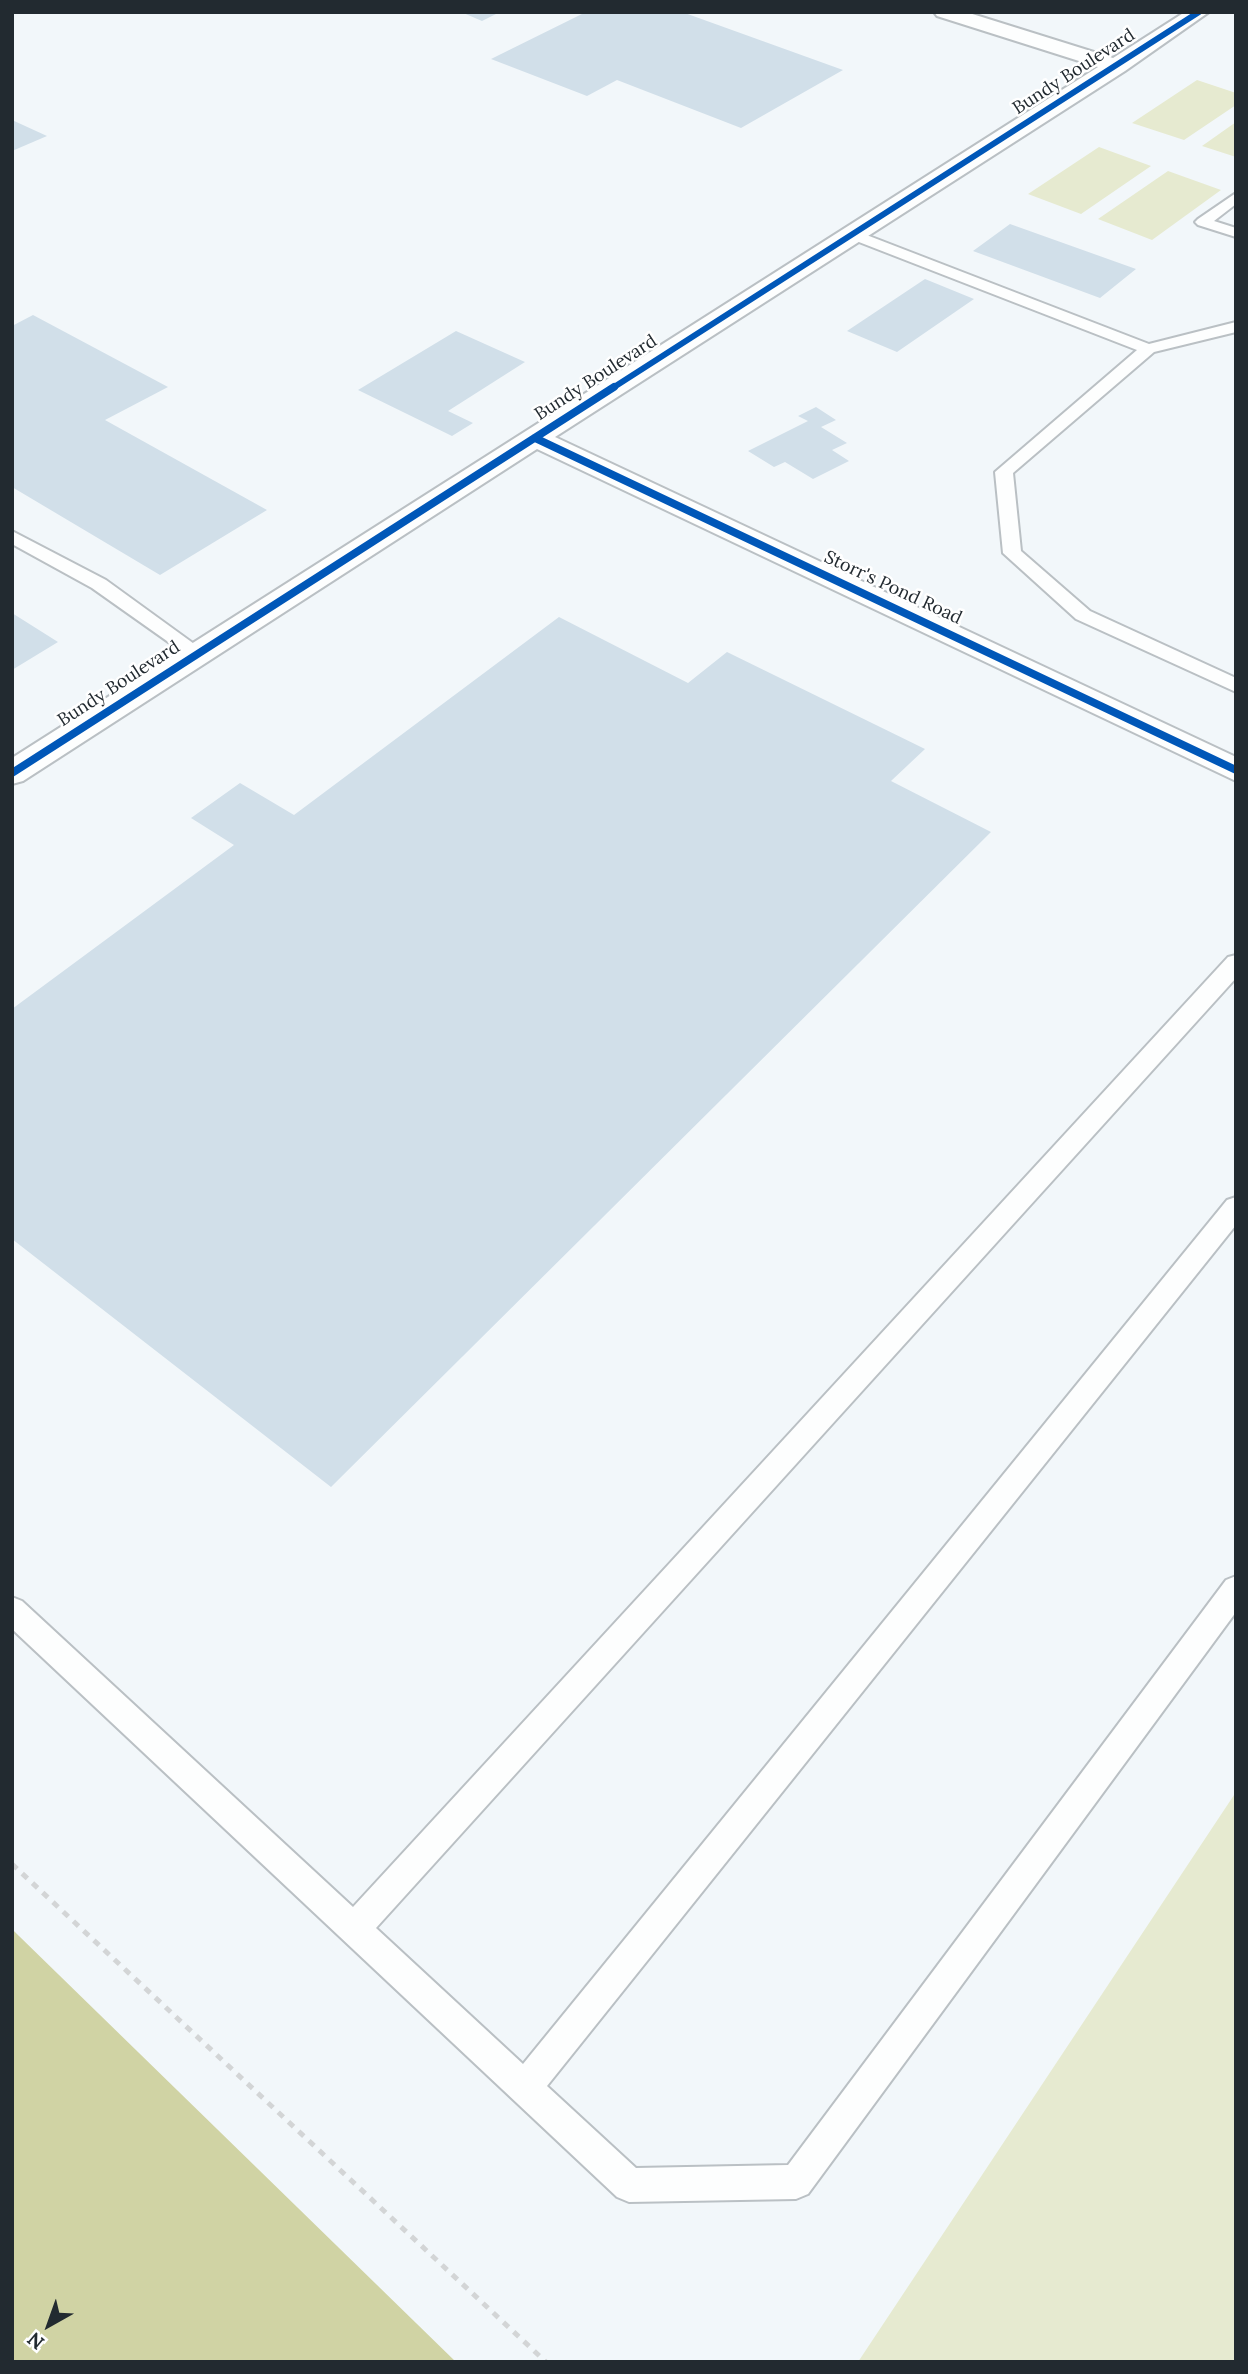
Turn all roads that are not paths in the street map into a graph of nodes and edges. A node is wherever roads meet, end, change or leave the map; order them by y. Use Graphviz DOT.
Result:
graph roads {
  1 [pos="944,12"];
  2 [pos="1199,12"];
  3 [pos="1117,66"];
  4 [pos="1236,197"];
  5 [pos="1236,233"];
  6 [pos="850,234"];
  7 [pos="1236,327"];
  8 [pos="1148,349"];
  9 [pos="536,438"];
  10 [pos="12,536"];
  11 [pos="198,654"];
  12 [pos="1236,686"];
  13 [pos="1236,770"];
  14 [pos="12,774"];
  15 [pos="1236,963"];
  16 [pos="1236,1207"];
  17 [pos="1236,1589"];
  18 [pos="12,1610"];
  19 [pos="355,1928"];
  20 [pos="525,2088"];
  1 -- 3 [label="street"];
  2 -- 3 [label="street, Bundy Boulevard"];
  3 -- 6 [label="street, Bundy Boulevard"];
  4 -- 5 [label="lane"];
  6 -- 8 [label="lane"];
  6 -- 9 [label="street, Bundy Boulevard"];
  7 -- 8 [label="lane"];
  8 -- 12 [label="lane"];
  9 -- 11 [label="street, Bundy Boulevard"];
  9 -- 13 [label="street, Storr's Pond Road"];
  10 -- 11 [label="lane"];
  11 -- 14 [label="street, Bundy Boulevard"];
  15 -- 19 [label="lane"];
  16 -- 20 [label="lane"];
  17 -- 20 [label="lane"];
  18 -- 19 [label="lane"];
  19 -- 20 [label="lane"];
}
